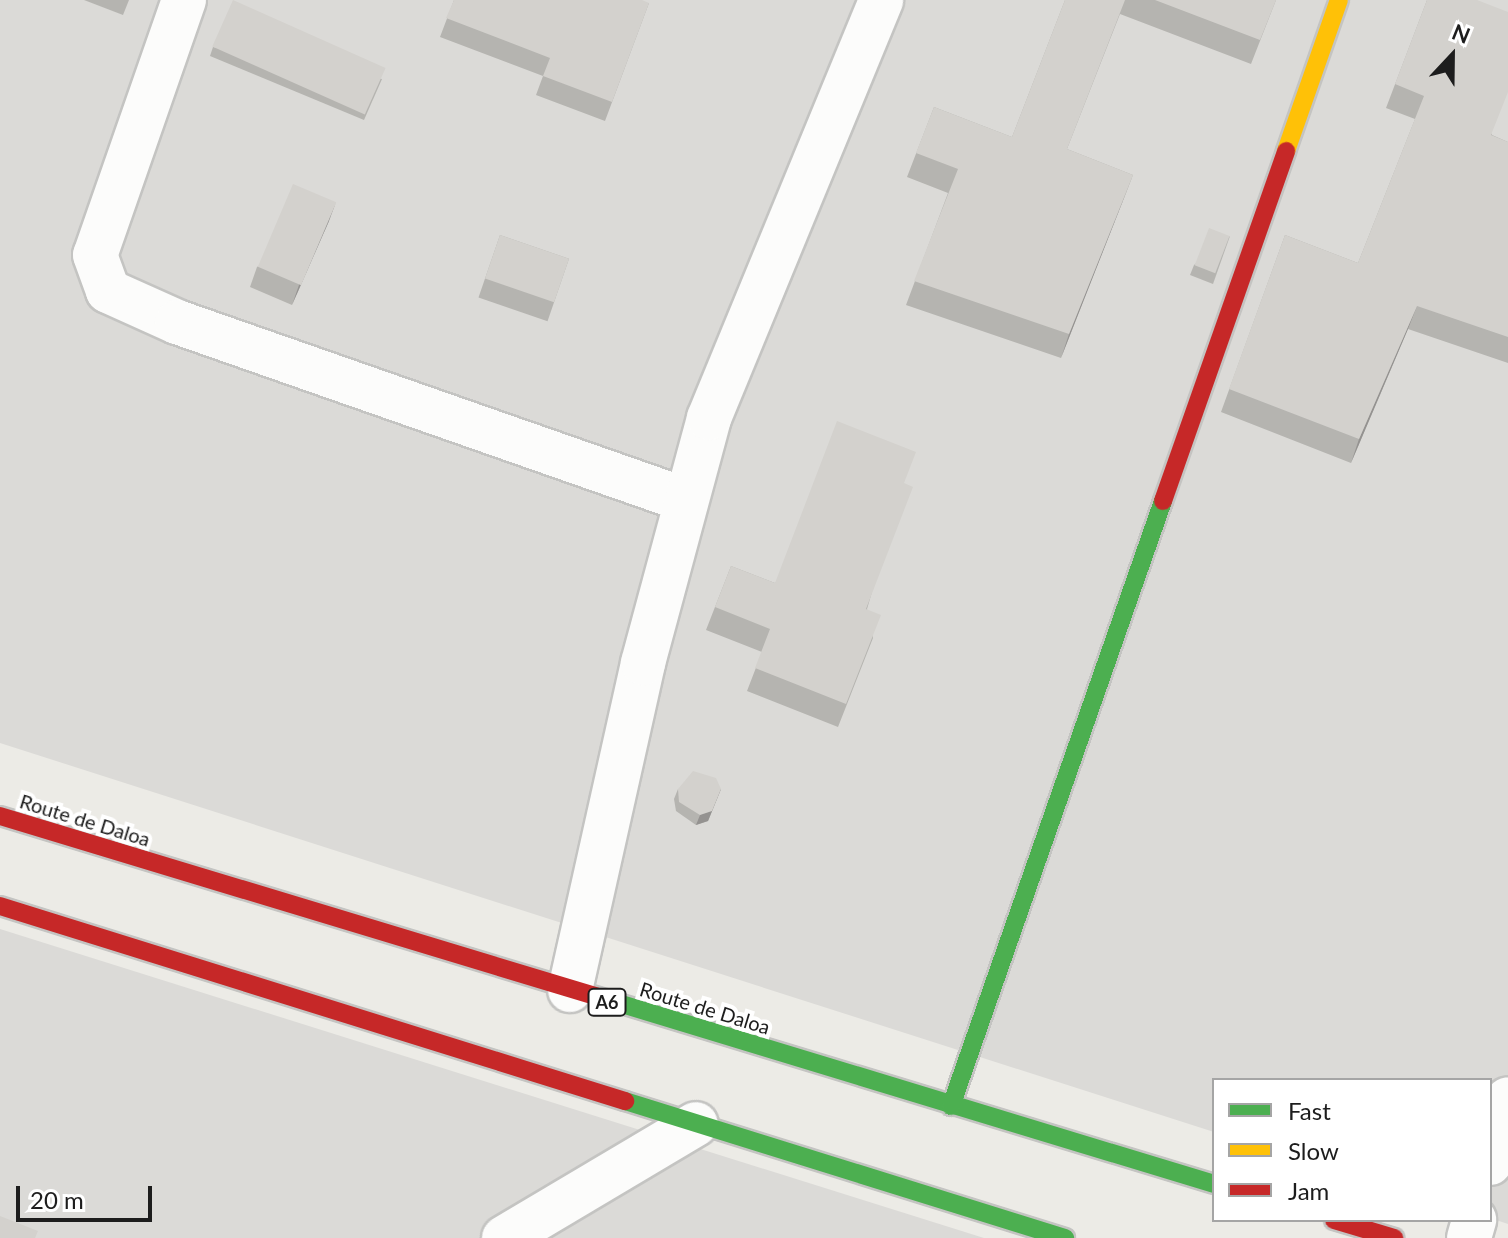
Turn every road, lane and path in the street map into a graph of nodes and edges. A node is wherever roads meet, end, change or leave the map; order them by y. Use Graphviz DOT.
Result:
graph roads {
  1 [pos="184,0"];
  2 [pos="881,0"];
  3 [pos="1339,0"];
  4 [pos="686,500"];
  5 [pos="0,816"];
  6 [pos="0,906"];
  7 [pos="570,990"];
  8 [pos="1508,1099"];
  9 [pos="951,1106"];
  10 [pos="696,1124"];
  11 [pos="1492,1156"];
  12 [pos="1212,1183"];
  13 [pos="1341,1222"];
  14 [pos="504,1238"];
  15 [pos="1065,1238"];
  16 [pos="1394,1238"];
  1 -- 4 [label="street"];
  2 -- 4 [label="street"];
  3 -- 9 [label="main road"];
  4 -- 7 [label="street"];
  5 -- 7 [label="main road, Route de Daloa / A6"];
  6 -- 10 [label="main road"];
  7 -- 9 [label="main road, Route de Daloa / A6"];
  8 -- 11 [label="street"];
  9 -- 12 [label="main road, Route de Daloa / A6"];
  10 -- 14 [label="street"];
  10 -- 15 [label="main road"];
  13 -- 16 [label="main road"];
}
